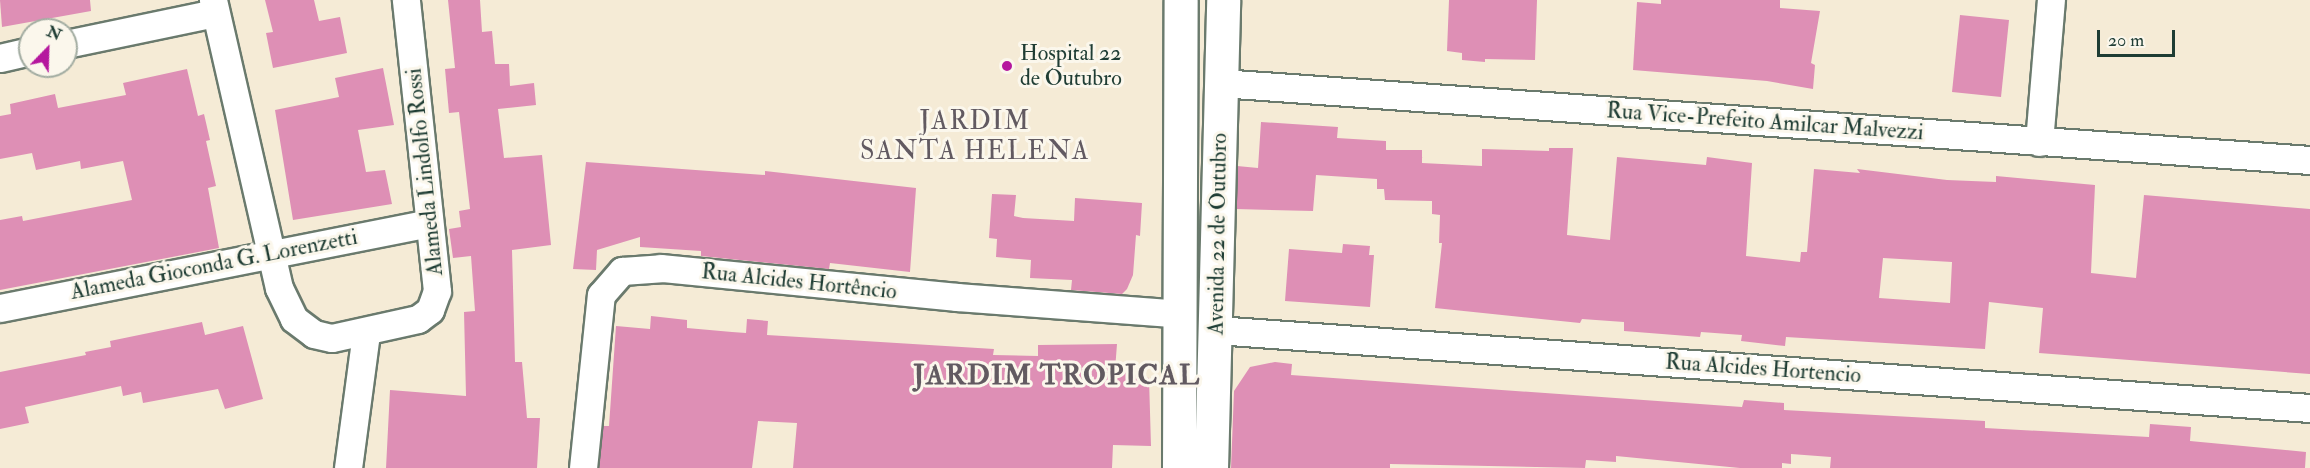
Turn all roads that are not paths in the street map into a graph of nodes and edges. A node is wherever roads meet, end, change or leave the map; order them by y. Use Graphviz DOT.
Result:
graph roads {
  1 [pos="406,0"];
  2 [pos="1181,0"];
  3 [pos="1223,0"];
  4 [pos="2052,0"];
  5 [pos="214,6"];
  6 [pos="78,41"];
  7 [pos="18,54"];
  8 [pos="0,58"];
  9 [pos="1220,83"];
  10 [pos="2039,142"];
  11 [pos="2310,160"];
  12 [pos="428,223"];
  13 [pos="268,254"];
  14 [pos="0,308"];
  15 [pos="1182,314"];
  16 [pos="1216,330"];
  17 [pos="366,333"];
  18 [pos="2310,408"];
  19 [pos="348,468"];
  20 [pos="583,468"];
  21 [pos="1179,468"];
  22 [pos="1211,468"];
  1 -- 12 [label="street, Alameda Lindolfo Rossi"];
  2 -- 15 [label="street, Avenida 22 de Outubro"];
  3 -- 9 [label="street, Avenida 22 de Outubro"];
  4 -- 10 [label="street"];
  5 -- 6 [label="street"];
  5 -- 13 [label="street, Alameda Lindolfo Rossi"];
  7 -- 8 [label="street"];
  9 -- 10 [label="street, Rua Vice-Prefeito Amilcar Malvezzi"];
  9 -- 16 [label="street, Avenida 22 de Outubro"];
  10 -- 11 [label="street, Rua Vice-Prefeito Amilcar Malvezzi"];
  12 -- 13 [label="street, Alameda Gioconda G. Lorenzetti"];
  12 -- 17 [label="street, Alameda Lindolfo Rossi"];
  13 -- 14 [label="street, Alameda Gioconda G. Lorenzetti"];
  13 -- 17 [label="street, Alameda Lindolfo Rossi"];
  15 -- 20 [label="street, Rua Alcides Hortêncio"];
  15 -- 21 [label="street, Avenida 22 de Outubro"];
  16 -- 18 [label="street, Rua Alcides Hortencio"];
  16 -- 22 [label="street, Avenida 22 de Outubro"];
  17 -- 19 [label="street"];
}
